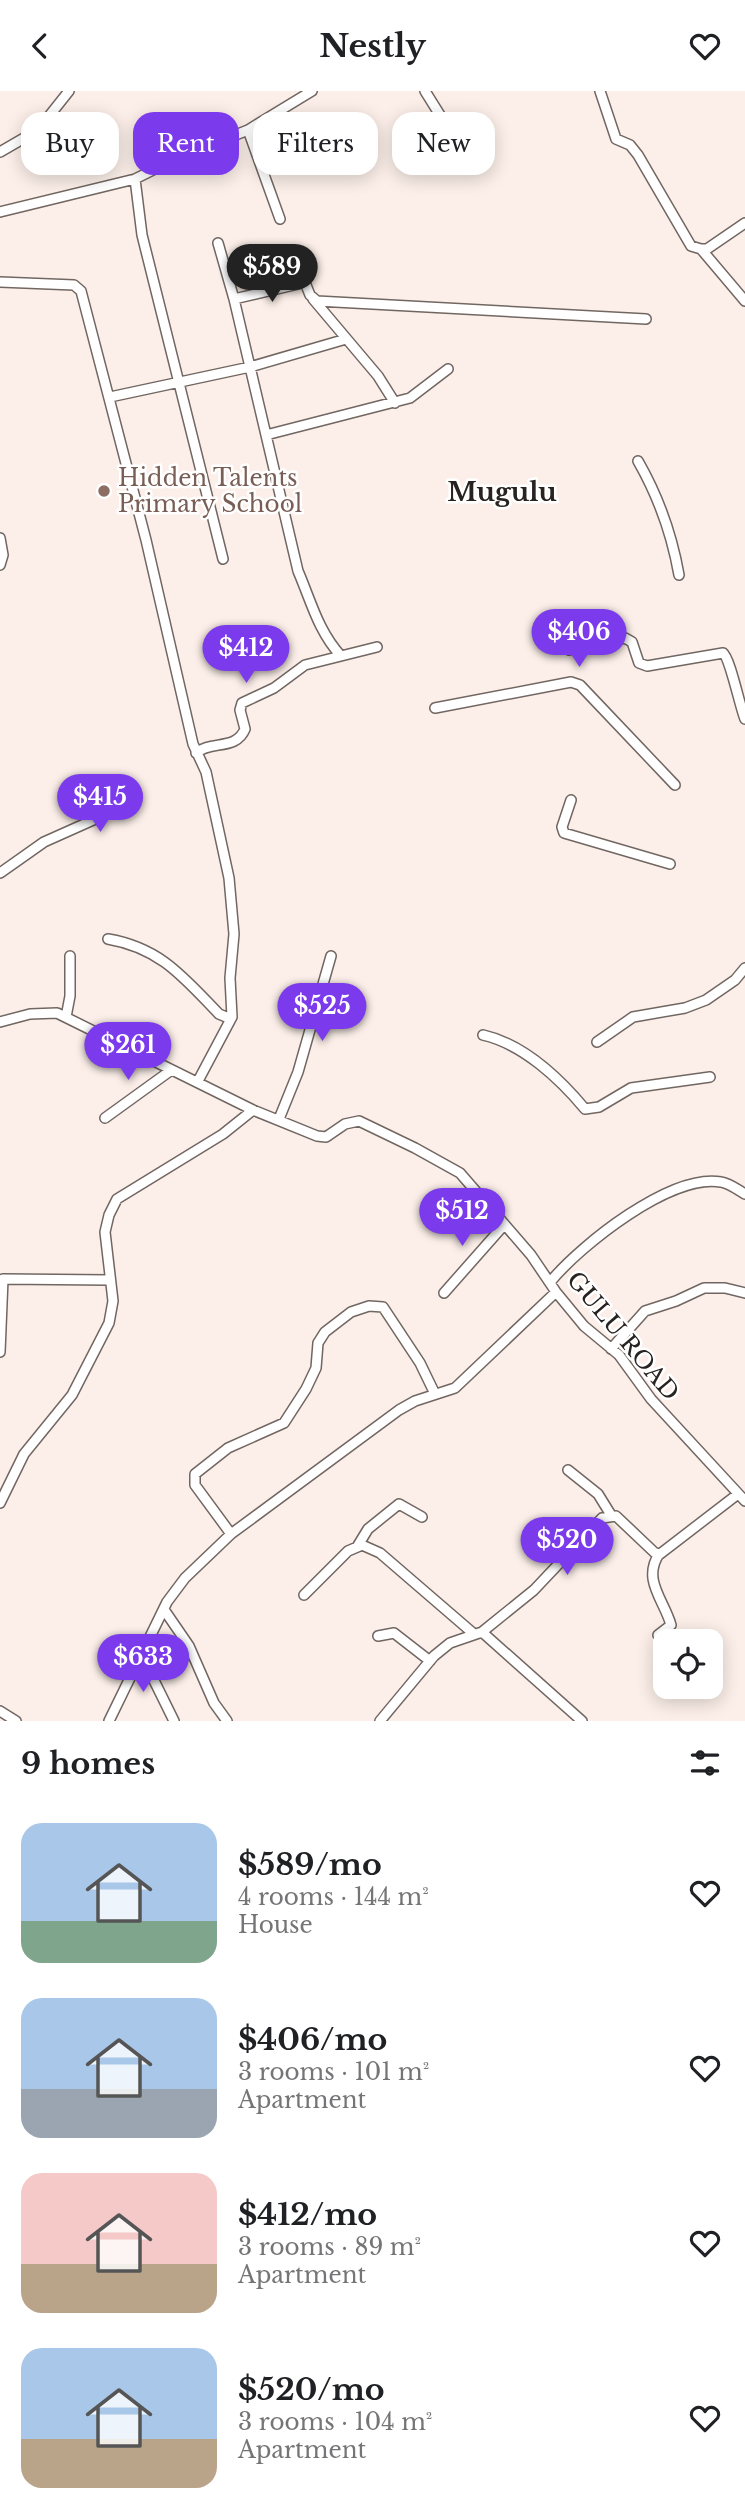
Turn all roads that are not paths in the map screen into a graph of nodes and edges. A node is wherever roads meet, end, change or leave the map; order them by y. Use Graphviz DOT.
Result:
graph roads {
  1 [pos="69,91"];
  2 [pos="312,91"];
  3 [pos="425,91"];
  4 [pos="600,91"];
  5 [pos="438,112"];
  6 [pos="248,130"];
  7 [pos="0,152"];
  8 [pos="135,179"];
  9 [pos="0,212"];
  10 [pos="280,219"];
  11 [pos="745,223"];
  12 [pos="218,243"];
  13 [pos="701,249"];
  14 [pos="299,270"];
  15 [pos="0,282"];
  16 [pos="298,283"];
  17 [pos="310,295"];
  18 [pos="234,299"];
  19 [pos="745,301"];
  20 [pos="646,319"];
  21 [pos="345,339"];
  22 [pos="250,367"];
  23 [pos="448,369"];
  24 [pos="179,382"];
  25 [pos="110,397"];
  26 [pos="395,403"];
  27 [pos="265,435"];
  28 [pos="638,461"];
  29 [pos="0,538"];
  30 [pos="223,559"];
  31 [pos="0,565"];
  32 [pos="679,575"];
  33 [pos="377,647"];
  34 [pos="569,649"];
  35 [pos="341,656"];
  36 [pos="435,708"];
  37 [pos="745,719"];
  38 [pos="196,753"];
  39 [pos="675,785"];
  40 [pos="109,788"];
  41 [pos="571,800"];
  42 [pos="670,864"];
  43 [pos="0,873"];
  44 [pos="108,939"];
  45 [pos="70,956"];
  46 [pos="331,956"];
  47 [pos="745,968"];
  48 [pos="66,1017"];
  49 [pos="231,1019"];
  50 [pos="0,1022"];
  51 [pos="483,1035"];
  52 [pos="597,1042"];
  53 [pos="170,1071"];
  54 [pos="710,1077"];
  55 [pos="198,1081"];
  56 [pos="253,1111"];
  57 [pos="105,1118"];
  58 [pos="279,1119"];
  59 [pos="745,1194"];
  60 [pos="504,1225"];
  61 [pos="1,1279"];
  62 [pos="109,1280"];
  63 [pos="551,1282"];
  64 [pos="556,1292"];
  65 [pos="444,1293"];
  66 [pos="745,1293"];
  67 [pos="611,1349"];
  68 [pos="0,1352"];
  69 [pos="435,1394"];
  70 [pos="568,1470"];
  71 [pos="742,1498"];
  72 [pos="0,1503"];
  73 [pos="611,1515"];
  74 [pos="422,1517"];
  75 [pos="231,1534"];
  76 [pos="357,1547"];
  77 [pos="659,1554"];
  78 [pos="304,1595"];
  79 [pos="165,1611"];
  80 [pos="667,1629"];
  81 [pos="478,1633"];
  82 [pos="378,1636"];
  83 [pos="141,1654"];
  84 [pos="430,1661"];
  85 [pos="0,1711"];
  86 [pos="16,1721"];
  87 [pos="109,1721"];
  88 [pos="174,1721"];
  89 [pos="227,1721"];
  90 [pos="380,1721"];
  91 [pos="582,1721"];
  1 -- 7 [label="street"];
  2 -- 6 [label="street"];
  3 -- 5 [label="street"];
  4 -- 13 [label="street"];
  6 -- 8 [label="street"];
  6 -- 10 [label="street"];
  8 -- 9 [label="street"];
  8 -- 24 [label="street"];
  11 -- 13 [label="street"];
  12 -- 18 [label="street"];
  13 -- 19 [label="street"];
  14 -- 17 [label="street"];
  15 -- 25 [label="street"];
  16 -- 18 [label="street"];
  17 -- 20 [label="street"];
  17 -- 21 [label="street"];
  18 -- 22 [label="street"];
  21 -- 22 [label="street"];
  21 -- 26 [label="street"];
  22 -- 24 [label="street"];
  22 -- 27 [label="street"];
  23 -- 26 [label="street"];
  24 -- 25 [label="street"];
  24 -- 30 [label="street"];
  25 -- 38 [label="street"];
  26 -- 27 [label="street"];
  27 -- 35 [label="street"];
  28 -- 32 [label="street"];
  29 -- 31 [label="street"];
  33 -- 35 [label="street"];
  34 -- 37 [label="street"];
  35 -- 38 [label="street"];
  36 -- 39 [label="street"];
  38 -- 49 [label="street"];
  40 -- 43 [label="street"];
  41 -- 42 [label="street"];
  44 -- 49 [label="street"];
  45 -- 48 [label="street"];
  46 -- 58 [label="street"];
  47 -- 52 [label="street"];
  48 -- 50 [label="street"];
  48 -- 53 [label="street"];
  49 -- 55 [label="street"];
  51 -- 54 [label="street"];
  53 -- 55 [label="street"];
  53 -- 57 [label="street"];
  55 -- 56 [label="street"];
  56 -- 58 [label="street"];
  56 -- 62 [label="street"];
  58 -- 60 [label="street, GULU ROAD"];
  59 -- 63 [label="street"];
  60 -- 63 [label="street, GULU ROAD"];
  60 -- 65 [label="street"];
  61 -- 62 [label="street"];
  61 -- 68 [label="street"];
  62 -- 72 [label="street"];
  63 -- 64 [label="street, GULU ROAD"];
  64 -- 67 [label="street, GULU ROAD"];
  64 -- 69 [label="street"];
  66 -- 67 [label="street"];
  67 -- 71 [label="street, GULU ROAD"];
  69 -- 75 [label="street"];
  69 -- 75 [label="street"];
  70 -- 73 [label="street"];
  71 -- 77 [label="street"];
  73 -- 77 [label="street"];
  73 -- 81 [label="street"];
  74 -- 76 [label="street"];
  75 -- 79 [label="street"];
  76 -- 78 [label="street"];
  76 -- 81 [label="street"];
  77 -- 80 [label="street"];
  79 -- 83 [label="street"];
  79 -- 89 [label="street"];
  81 -- 84 [label="street"];
  81 -- 91 [label="street"];
  82 -- 84 [label="street"];
  83 -- 87 [label="street"];
  83 -- 88 [label="street"];
  84 -- 90 [label="street"];
  85 -- 86 [label="street"];
}
